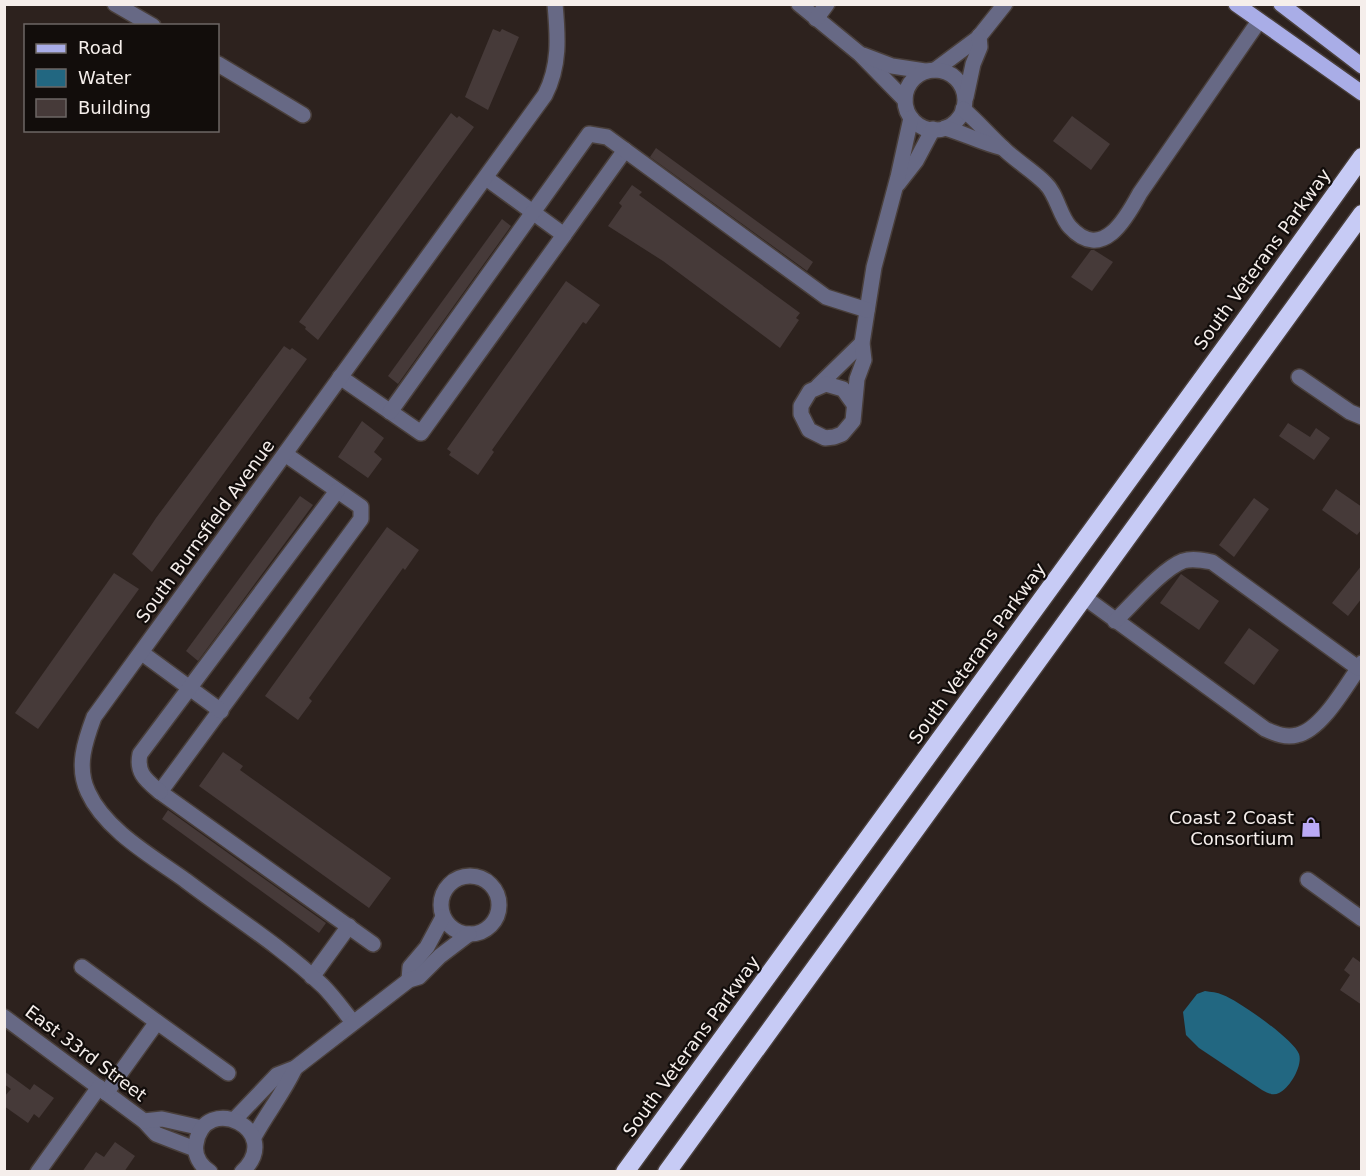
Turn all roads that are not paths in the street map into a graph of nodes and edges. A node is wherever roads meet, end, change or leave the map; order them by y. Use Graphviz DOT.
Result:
graph roads {
  1 [pos="116,4"];
  2 [pos="555,4"];
  3 [pos="799,4"];
  4 [pos="827,4"];
  5 [pos="1005,4"];
  6 [pos="1236,4"];
  7 [pos="1281,4"];
  8 [pos="816,19"];
  9 [pos="1259,21"];
  10 [pos="150,24"];
  11 [pos="980,36"];
  12 [pos="860,54"];
  13 [pos="219,65"];
  14 [pos="1362,66"];
  15 [pos="930,70"];
  16 [pos="1362,93"];
  17 [pos="905,100"];
  18 [pos="964,106"];
  19 [pos="303,115"];
  20 [pos="911,118"];
  21 [pos="939,129"];
  22 [pos="1003,148"];
  23 [pos="626,150"];
  24 [pos="1362,157"];
  25 [pos="486,178"];
  26 [pos="895,189"];
  27 [pos="534,213"];
  28 [pos="1362,214"];
  29 [pos="564,235"];
  30 [pos="867,310"];
  31 [pos="862,343"];
  32 [pos="340,377"];
  33 [pos="1299,377"];
  34 [pos="818,386"];
  35 [pos="853,403"];
  36 [pos="390,412"];
  37 [pos="1362,417"];
  38 [pos="285,454"];
  39 [pos="337,491"];
  40 [pos="1084,597"];
  41 [pos="1115,621"];
  42 [pos="141,653"];
  43 [pos="1360,665"];
  44 [pos="188,688"];
  45 [pos="221,711"];
  46 [pos="160,792"];
  47 [pos="1308,880"];
  48 [pos="443,917"];
  49 [pos="1362,919"];
  50 [pos="349,926"];
  51 [pos="469,934"];
  52 [pos="373,944"];
  53 [pos="82,966"];
  54 [pos="312,977"];
  55 [pos="409,980"];
  56 [pos="4,1017"];
  57 [pos="352,1021"];
  58 [pos="157,1022"];
  59 [pos="295,1068"];
  60 [pos="228,1073"];
  61 [pos="102,1090"];
  62 [pos="235,1119"];
  63 [pos="144,1121"];
  64 [pos="202,1128"];
  65 [pos="254,1137"];
  66 [pos="195,1149"];
  67 [pos="251,1168"];
  68 [pos="205,1170"];
  69 [pos="38,1172"];
  70 [pos="625,1172"];
  71 [pos="667,1172"];
  1 -- 10 [label="street"];
  2 -- 25 [label="street, South Burnsfield Avenue"];
  3 -- 8 [label="street"];
  4 -- 8 [label="street"];
  5 -- 11 [label="street"];
  6 -- 9 [label="main road"];
  7 -- 14 [label="main road"];
  8 -- 12 [label="street"];
  9 -- 16 [label="main road"];
  9 -- 22 [label="street"];
  11 -- 15 [label="street"];
  11 -- 18 [label="street"];
  12 -- 15 [label="street"];
  12 -- 17 [label="street"];
  13 -- 19 [label="street"];
  15 -- 17 [label="street"];
  15 -- 18 [label="street"];
  17 -- 20 [label="street"];
  18 -- 21 [label="street"];
  18 -- 22 [label="street"];
  20 -- 21 [label="street"];
  20 -- 26 [label="street"];
  21 -- 22 [label="street"];
  21 -- 26 [label="street"];
  23 -- 27 [label="street"];
  23 -- 29 [label="street"];
  23 -- 30 [label="street"];
  24 -- 70 [label="highway, South Veterans Parkway"];
  25 -- 27 [label="street"];
  25 -- 32 [label="street, South Burnsfield Avenue"];
  26 -- 30 [label="street"];
  27 -- 29 [label="street"];
  27 -- 36 [label="street"];
  28 -- 40 [label="highway"];
  29 -- 36 [label="street"];
  30 -- 31 [label="street"];
  31 -- 34 [label="street"];
  31 -- 35 [label="street"];
  32 -- 36 [label="street"];
  32 -- 38 [label="street, South Burnsfield Avenue"];
  33 -- 37 [label="street"];
  34 -- 35 [label="street"];
  34 -- 35 [label="street"];
  38 -- 39 [label="street"];
  38 -- 42 [label="street, South Burnsfield Avenue"];
  39 -- 44 [label="street"];
  39 -- 45 [label="street"];
  40 -- 41 [label="street"];
  40 -- 71 [label="highway"];
  41 -- 43 [label="street"];
  41 -- 43 [label="street"];
  42 -- 44 [label="street"];
  42 -- 54 [label="street, South Burnsfield Avenue"];
  44 -- 45 [label="street"];
  44 -- 46 [label="street"];
  45 -- 46 [label="street"];
  46 -- 50 [label="street"];
  47 -- 49 [label="street"];
  48 -- 51 [label="street"];
  48 -- 51 [label="street"];
  48 -- 55 [label="street"];
  50 -- 52 [label="street"];
  50 -- 54 [label="street"];
  51 -- 55 [label="street"];
  53 -- 58 [label="street"];
  54 -- 57 [label="street, South Burnsfield Avenue"];
  55 -- 57 [label="street"];
  56 -- 61 [label="street, East 33rd Street"];
  57 -- 59 [label="street"];
  58 -- 60 [label="street"];
  58 -- 61 [label="street"];
  59 -- 62 [label="street"];
  59 -- 65 [label="street"];
  61 -- 63 [label="street, East 33rd Street"];
  61 -- 69 [label="street"];
  62 -- 64 [label="street"];
  62 -- 65 [label="street"];
  63 -- 64 [label="street, East 33rd Street"];
  63 -- 66 [label="street, East 33rd Street"];
  64 -- 66 [label="street"];
  65 -- 67 [label="street"];
  66 -- 68 [label="street"];
}
